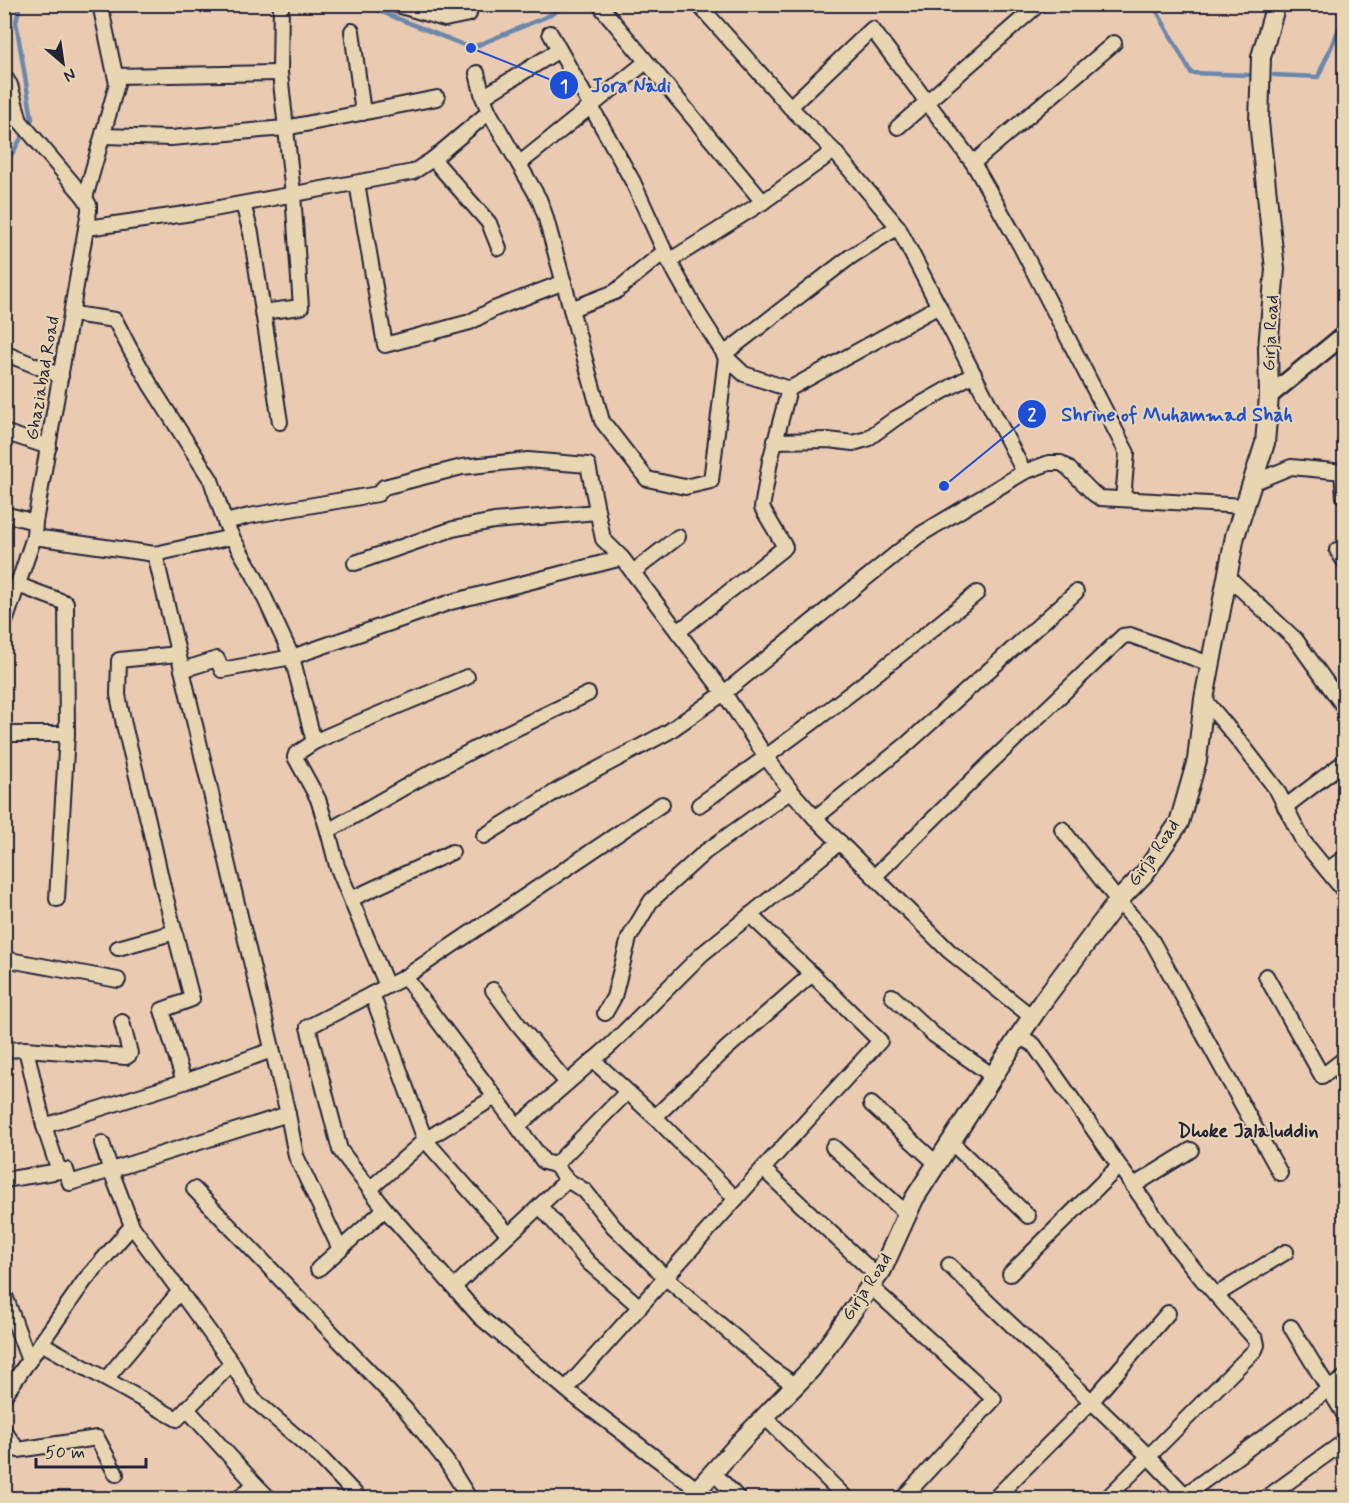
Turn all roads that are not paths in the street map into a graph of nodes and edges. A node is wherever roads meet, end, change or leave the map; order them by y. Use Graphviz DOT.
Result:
graph roads {
  1 [pos="100,4"];
  2 [pos="281,4"];
  3 [pos="394,4"];
  4 [pos="698,4"];
  5 [pos="1040,4"];
  6 [pos="602,8"];
  7 [pos="1272,8"];
  8 [pos="469,14"];
  9 [pos="352,31"];
  10 [pos="550,33"];
  11 [pos="1114,43"];
  12 [pos="559,50"];
  13 [pos="646,62"];
  14 [pos="280,73"];
  15 [pos="477,73"];
  16 [pos="4,76"];
  17 [pos="116,76"];
  18 [pos="483,97"];
  19 [pos="437,98"];
  20 [pos="927,101"];
  21 [pos="591,106"];
  22 [pos="790,107"];
  23 [pos="489,112"];
  24 [pos="363,113"];
  25 [pos="898,127"];
  26 [pos="285,128"];
  27 [pos="103,136"];
  28 [pos="834,151"];
  29 [pos="433,159"];
  30 [pos="974,163"];
  31 [pos="519,164"];
  32 [pos="357,183"];
  33 [pos="293,194"];
  34 [pos="87,201"];
  35 [pos="763,202"];
  36 [pos="243,204"];
  37 [pos="898,227"];
  38 [pos="87,228"];
  39 [pos="499,248"];
  40 [pos="667,256"];
  41 [pos="564,282"];
  42 [pos="939,306"];
  43 [pos="571,309"];
  44 [pos="262,312"];
  45 [pos="73,314"];
  46 [pos="1344,335"];
  47 [pos="4,353"];
  48 [pos="725,355"];
  49 [pos="974,374"];
  50 [pos="62,376"];
  51 [pos="789,389"];
  52 [pos="1269,396"];
  53 [pos="280,422"];
  54 [pos="4,432"];
  55 [pos="775,441"];
  56 [pos="49,447"];
  57 [pos="1024,472"];
  58 [pos="1343,472"];
  59 [pos="1252,483"];
  60 [pos="1344,497"];
  61 [pos="1124,499"];
  62 [pos="1245,506"];
  63 [pos="597,512"];
  64 [pos="4,514"];
  65 [pos="35,522"];
  66 [pos="225,522"];
  67 [pos="34,537"];
  68 [pos="232,537"];
  69 [pos="678,537"];
  70 [pos="155,554"];
  71 [pos="622,558"];
  72 [pos="355,563"];
  73 [pos="633,572"];
  74 [pos="1227,576"];
  75 [pos="18,585"];
  76 [pos="1076,592"];
  77 [pos="977,593"];
  78 [pos="4,625"];
  79 [pos="678,632"];
  80 [pos="178,654"];
  81 [pos="292,657"];
  82 [pos="1210,664"];
  83 [pos="182,670"];
  84 [pos="467,676"];
  85 [pos="724,693"];
  86 [pos="588,694"];
  87 [pos="1204,699"];
  88 [pos="1344,707"];
  89 [pos="4,734"];
  90 [pos="66,735"];
  91 [pos="314,742"];
  92 [pos="766,757"];
  93 [pos="1344,762"];
  94 [pos="791,791"];
  95 [pos="662,804"];
  96 [pos="699,805"];
  97 [pos="1286,807"];
  98 [pos="815,818"];
  99 [pos="1062,829"];
  100 [pos="328,831"];
  101 [pos="484,836"];
  102 [pos="840,842"];
  103 [pos="452,852"];
  104 [pos="1344,858"];
  105 [pos="1327,870"];
  106 [pos="875,876"];
  107 [pos="1344,891"];
  108 [pos="57,899"];
  109 [pos="351,899"];
  110 [pos="1118,902"];
  111 [pos="750,915"];
  112 [pos="174,932"];
  113 [pos="118,948"];
  114 [pos="4,959"];
  115 [pos="812,974"];
  116 [pos="1266,976"];
  117 [pos="405,977"];
  118 [pos="118,980"];
  119 [pos="387,986"];
  120 [pos="493,990"];
  121 [pos="372,994"];
  122 [pos="892,996"];
  123 [pos="605,1013"];
  124 [pos="1032,1017"];
  125 [pos="122,1022"];
  126 [pos="1018,1036"];
  127 [pos="26,1049"];
  128 [pos="4,1050"];
  129 [pos="272,1050"];
  130 [pos="593,1060"];
  131 [pos="1341,1061"];
  132 [pos="993,1076"];
  133 [pos="1344,1080"];
  134 [pos="184,1082"];
  135 [pos="567,1083"];
  136 [pos="627,1092"];
  137 [pos="495,1097"];
  138 [pos="871,1104"];
  139 [pos="288,1114"];
  140 [pos="655,1117"];
  141 [pos="45,1126"];
  142 [pos="518,1126"];
  143 [pos="425,1140"];
  144 [pos="951,1142"];
  145 [pos="102,1143"];
  146 [pos="833,1147"];
  147 [pos="1191,1150"];
  148 [pos="937,1164"];
  149 [pos="555,1165"];
  150 [pos="1119,1166"];
  151 [pos="763,1169"];
  152 [pos="59,1171"];
  153 [pos="111,1171"];
  154 [pos="1280,1173"];
  155 [pos="4,1180"];
  156 [pos="567,1180"];
  157 [pos="1134,1186"];
  158 [pos="194,1189"];
  159 [pos="370,1189"];
  160 [pos="736,1199"];
  161 [pos="540,1206"];
  162 [pos="385,1209"];
  163 [pos="908,1214"];
  164 [pos="1028,1216"];
  165 [pos="132,1226"];
  166 [pos="508,1235"];
  167 [pos="340,1249"];
  168 [pos="1286,1252"];
  169 [pos="949,1264"];
  170 [pos="318,1269"];
  171 [pos="1010,1274"];
  172 [pos="666,1278"];
  173 [pos="874,1281"];
  174 [pos="454,1287"];
  175 [pos="180,1291"];
  176 [pos="4,1293"];
  177 [pos="1216,1295"];
  178 [pos="640,1307"];
  179 [pos="1168,1313"];
  180 [pos="1291,1327"];
  181 [pos="41,1343"];
  182 [pos="29,1361"];
  183 [pos="232,1363"];
  184 [pos="1344,1378"];
  185 [pos="106,1379"];
  186 [pos="795,1385"];
  187 [pos="566,1389"];
  188 [pos="1329,1389"];
  189 [pos="4,1396"];
  190 [pos="1091,1402"];
  191 [pos="187,1409"];
  192 [pos="1344,1414"];
  193 [pos="765,1417"];
  194 [pos="5,1433"];
  195 [pos="1344,1443"];
  196 [pos="1149,1457"];
  197 [pos="713,1472"];
  198 [pos="116,1474"];
  199 [pos="255,1484"];
  200 [pos="694,1494"];
  201 [pos="1187,1497"];
  202 [pos="239,1498"];
  203 [pos="268,1498"];
  204 [pos="359,1498"];
  205 [pos="469,1498"];
  206 [pos="738,1498"];
  207 [pos="846,1498"];
  208 [pos="903,1498"];
  209 [pos="995,1498"];
  210 [pos="1107,1498"];
  211 [pos="1266,1498"];
  1 -- 17 [label="street"];
  2 -- 14 [label="street"];
  3 -- 8 [label="street"];
  4 -- 22 [label="street"];
  5 -- 20 [label="street"];
  6 -- 13 [label="street"];
  7 -- 52 [label="main road, Girja Road"];
  9 -- 24 [label="street"];
  10 -- 12 [label="street"];
  11 -- 30 [label="street"];
  12 -- 18 [label="street"];
  12 -- 21 [label="street"];
  13 -- 21 [label="street"];
  13 -- 35 [label="street"];
  14 -- 17 [label="street"];
  14 -- 26 [label="street"];
  15 -- 18 [label="street"];
  16 -- 34 [label="street"];
  17 -- 27 [label="street, Ghaziabad Road"];
  18 -- 23 [label="street"];
  19 -- 24 [label="street"];
  20 -- 22 [label="street"];
  20 -- 25 [label="street"];
  20 -- 30 [label="street"];
  21 -- 31 [label="street"];
  21 -- 40 [label="street"];
  22 -- 28 [label="street"];
  23 -- 29 [label="street"];
  23 -- 31 [label="street"];
  24 -- 26 [label="street"];
  26 -- 27 [label="street"];
  26 -- 33 [label="street"];
  27 -- 34 [label="street, Ghaziabad Road"];
  28 -- 35 [label="street"];
  28 -- 37 [label="street"];
  29 -- 32 [label="street"];
  29 -- 39 [label="street"];
  30 -- 61 [label="street"];
  31 -- 41 [label="street"];
  32 -- 33 [label="street"];
  32 -- 41 [label="street"];
  33 -- 36 [label="street"];
  33 -- 44 [label="street"];
  34 -- 38 [label="street, Ghaziabad Road"];
  35 -- 40 [label="street"];
  36 -- 38 [label="street"];
  36 -- 44 [label="street"];
  37 -- 42 [label="street"];
  37 -- 48 [label="street"];
  38 -- 45 [label="street, Ghaziabad Road"];
  40 -- 43 [label="street"];
  40 -- 48 [label="street"];
  41 -- 43 [label="street"];
  42 -- 49 [label="street"];
  42 -- 51 [label="street"];
  43 -- 48 [label="street"];
  44 -- 53 [label="street"];
  45 -- 50 [label="street, Ghaziabad Road"];
  45 -- 66 [label="street"];
  46 -- 52 [label="street"];
  47 -- 50 [label="street"];
  48 -- 51 [label="street"];
  49 -- 55 [label="street"];
  49 -- 57 [label="street"];
  50 -- 56 [label="street, Ghaziabad Road"];
  51 -- 55 [label="street"];
  52 -- 59 [label="main road, Girja Road"];
  54 -- 56 [label="street"];
  55 -- 79 [label="street"];
  56 -- 65 [label="street, Ghaziabad Road"];
  57 -- 61 [label="street"];
  57 -- 85 [label="street"];
  58 -- 59 [label="street"];
  58 -- 60 [label="street"];
  59 -- 62 [label="main road, Girja Road"];
  61 -- 62 [label="street"];
  62 -- 74 [label="main road, Girja Road"];
  63 -- 66 [label="street"];
  63 -- 71 [label="street"];
  63 -- 72 [label="street"];
  64 -- 65 [label="street"];
  65 -- 67 [label="street, Ghaziabad Road"];
  66 -- 68 [label="street"];
  67 -- 70 [label="street"];
  67 -- 75 [label="street, Ghaziabad Road"];
  68 -- 70 [label="street"];
  68 -- 81 [label="street"];
  69 -- 73 [label="street"];
  70 -- 80 [label="street"];
  71 -- 73 [label="street"];
  71 -- 81 [label="street"];
  73 -- 79 [label="street"];
  74 -- 82 [label="main road, Girja Road"];
  74 -- 88 [label="street"];
  75 -- 78 [label="street, Ghaziabad Road"];
  75 -- 90 [label="street"];
  76 -- 98 [label="street"];
  77 -- 92 [label="street"];
  79 -- 85 [label="street"];
  80 -- 83 [label="street"];
  80 -- 112 [label="street"];
  81 -- 83 [label="street"];
  81 -- 91 [label="street"];
  82 -- 87 [label="main road, Girja Road"];
  82 -- 106 [label="street"];
  83 -- 129 [label="street"];
  84 -- 91 [label="street"];
  85 -- 92 [label="street"];
  85 -- 101 [label="street"];
  86 -- 100 [label="street"];
  87 -- 97 [label="street"];
  87 -- 110 [label="main road, Girja Road"];
  89 -- 90 [label="street"];
  90 -- 108 [label="street"];
  91 -- 100 [label="street"];
  92 -- 94 [label="street"];
  92 -- 96 [label="street"];
  93 -- 97 [label="street"];
  94 -- 98 [label="street"];
  94 -- 123 [label="street"];
  95 -- 117 [label="street"];
  97 -- 105 [label="street"];
  98 -- 102 [label="street"];
  99 -- 110 [label="street"];
  100 -- 109 [label="street"];
  102 -- 106 [label="street"];
  102 -- 111 [label="street"];
  103 -- 109 [label="street"];
  104 -- 105 [label="street"];
  105 -- 107 [label="street"];
  106 -- 124 [label="street"];
  109 -- 119 [label="street"];
  110 -- 124 [label="main road, Girja Road"];
  110 -- 154 [label="street"];
  111 -- 115 [label="street"];
  111 -- 130 [label="street"];
  112 -- 113 [label="street"];
  112 -- 134 [label="street"];
  114 -- 118 [label="street"];
  115 -- 140 [label="street"];
  115 -- 151 [label="street"];
  116 -- 131 [label="street"];
  117 -- 119 [label="street"];
  117 -- 137 [label="street"];
  119 -- 121 [label="street"];
  120 -- 135 [label="street"];
  121 -- 143 [label="street"];
  121 -- 159 [label="street"];
  122 -- 132 [label="street"];
  124 -- 126 [label="main road, Girja Road"];
  125 -- 127 [label="street"];
  126 -- 132 [label="main road, Girja Road"];
  126 -- 150 [label="street"];
  127 -- 128 [label="street"];
  127 -- 141 [label="street"];
  129 -- 134 [label="street"];
  129 -- 139 [label="street"];
  130 -- 135 [label="street"];
  130 -- 136 [label="street"];
  131 -- 133 [label="street"];
  132 -- 144 [label="main road, Girja Road"];
  134 -- 141 [label="street"];
  135 -- 142 [label="street"];
  136 -- 140 [label="street"];
  136 -- 149 [label="street"];
  137 -- 142 [label="street"];
  137 -- 143 [label="street"];
  138 -- 148 [label="street"];
  139 -- 153 [label="street"];
  139 -- 167 [label="street"];
  140 -- 160 [label="street"];
  141 -- 152 [label="street"];
  142 -- 149 [label="street"];
  143 -- 159 [label="street"];
  143 -- 166 [label="street"];
  144 -- 148 [label="main road, Girja Road"];
  144 -- 164 [label="street"];
  145 -- 153 [label="street"];
  146 -- 163 [label="street"];
  147 -- 157 [label="street"];
  148 -- 163 [label="main road, Girja Road"];
  149 -- 156 [label="street"];
  150 -- 157 [label="street"];
  150 -- 171 [label="street"];
  151 -- 160 [label="street"];
  151 -- 173 [label="street"];
  152 -- 153 [label="street"];
  152 -- 155 [label="street"];
  153 -- 165 [label="street"];
  156 -- 161 [label="street"];
  156 -- 172 [label="street"];
  157 -- 177 [label="street"];
  158 -- 205 [label="street"];
  159 -- 162 [label="street"];
  160 -- 172 [label="street"];
  161 -- 166 [label="street"];
  161 -- 178 [label="street"];
  162 -- 167 [label="street"];
  162 -- 174 [label="street"];
  163 -- 173 [label="main road, Girja Road"];
  165 -- 175 [label="street"];
  165 -- 181 [label="street"];
  166 -- 174 [label="street"];
  167 -- 170 [label="street"];
  168 -- 177 [label="street"];
  169 -- 190 [label="street"];
  172 -- 178 [label="street"];
  172 -- 186 [label="street"];
  173 -- 186 [label="main road, Girja Road"];
  173 -- 208 [label="street"];
  174 -- 187 [label="street"];
  175 -- 183 [label="street"];
  175 -- 185 [label="street"];
  176 -- 182 [label="street"];
  177 -- 196 [label="street"];
  178 -- 187 [label="street"];
  179 -- 190 [label="street"];
  180 -- 188 [label="street"];
  181 -- 182 [label="street"];
  181 -- 185 [label="street"];
  182 -- 189 [label="street"];
  183 -- 191 [label="street"];
  183 -- 204 [label="street"];
  184 -- 188 [label="street"];
  185 -- 191 [label="street"];
  186 -- 193 [label="main road, Girja Road"];
  187 -- 200 [label="street"];
  188 -- 192 [label="street"];
  188 -- 201 [label="street"];
  190 -- 196 [label="street"];
  190 -- 209 [label="street"];
  191 -- 199 [label="street"];
  193 -- 197 [label="main road, Girja Road"];
  193 -- 207 [label="street"];
  194 -- 198 [label="street"];
  195 -- 211 [label="street"];
  196 -- 201 [label="street"];
  196 -- 210 [label="street"];
  197 -- 200 [label="main road, Girja Road"];
  197 -- 206 [label="street"];
  199 -- 202 [label="street"];
  199 -- 203 [label="street"];
}
